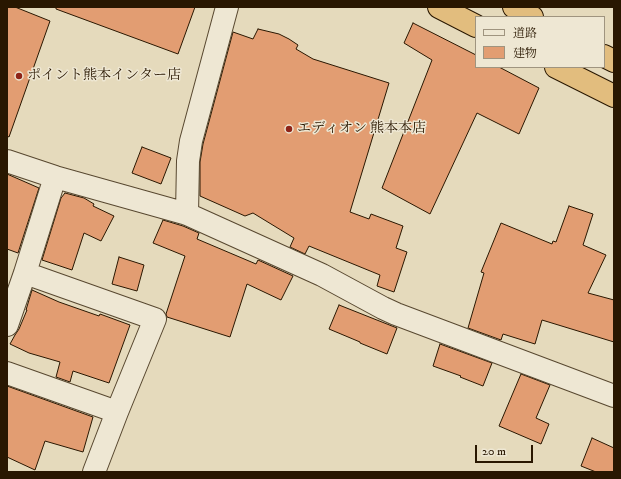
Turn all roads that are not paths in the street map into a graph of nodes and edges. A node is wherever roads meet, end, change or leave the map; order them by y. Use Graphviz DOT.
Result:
graph roads {
  1 [pos="227,7"];
  2 [pos="439,7"];
  3 [pos="514,7"];
  4 [pos="530,16"];
  5 [pos="475,25"];
  6 [pos="605,56"];
  7 [pos="614,61"];
  8 [pos="558,68"];
  9 [pos="614,96"];
  10 [pos="7,161"];
  11 [pos="55,177"];
  12 [pos="187,214"];
  13 [pos="25,273"];
  14 [pos="7,324"];
  15 [pos="7,374"];
  16 [pos="614,396"];
  17 [pos="117,412"];
  18 [pos="94,472"];
  1 -- 12 [label="street"];
  2 -- 5 [label="highway"];
  3 -- 4 [label="highway"];
  6 -- 7 [label="highway"];
  8 -- 9 [label="highway"];
  10 -- 11 [label="street"];
  11 -- 12 [label="street"];
  11 -- 13 [label="street"];
  12 -- 16 [label="street"];
  13 -- 14 [label="street"];
  13 -- 17 [label="street"];
  15 -- 17 [label="street"];
  17 -- 18 [label="street"];
}
